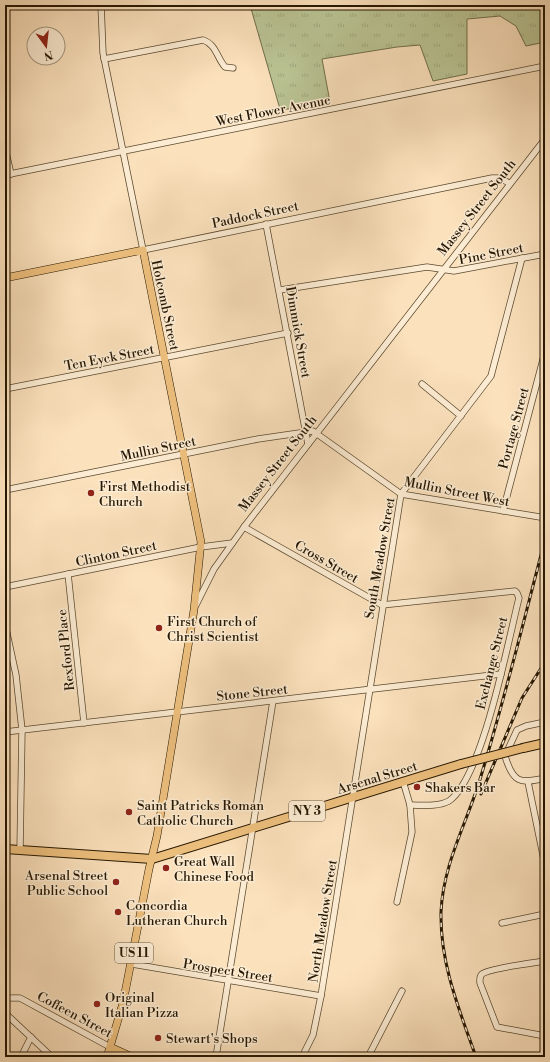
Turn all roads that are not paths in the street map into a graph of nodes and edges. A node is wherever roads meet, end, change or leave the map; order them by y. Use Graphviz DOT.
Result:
graph roads {
  1 [pos="101,5"];
  2 [pos="104,59"];
  3 [pos="545,66"];
  4 [pos="233,68"];
  5 [pos="545,139"];
  6 [pos="5,148"];
  7 [pos="122,151"];
  8 [pos="8,174"];
  9 [pos="509,183"];
  10 [pos="266,224"];
  11 [pos="142,250"];
  12 [pos="545,254"];
  13 [pos="522,258"];
  14 [pos="442,270"];
  15 [pos="5,278"];
  16 [pos="280,290"];
  17 [pos="288,333"];
  18 [pos="545,352"];
  19 [pos="165,357"];
  20 [pos="422,384"];
  21 [pos="5,390"];
  22 [pos="461,416"];
  23 [pos="306,430"];
  24 [pos="317,432"];
  25 [pos="308,444"];
  26 [pos="184,454"];
  27 [pos="5,490"];
  28 [pos="400,494"];
  29 [pos="503,511"];
  30 [pos="540,517"];
  31 [pos="244,527"];
  32 [pos="232,543"];
  33 [pos="201,547"];
  34 [pos="68,574"];
  35 [pos="5,587"];
  36 [pos="382,605"];
  37 [pos="194,610"];
  38 [pos="5,624"];
  39 [pos="501,674"];
  40 [pos="369,689"];
  41 [pos="273,700"];
  42 [pos="176,711"];
  43 [pos="545,722"];
  44 [pos="84,723"];
  45 [pos="22,730"];
  46 [pos="5,732"];
  47 [pos="545,743"];
  48 [pos="545,778"];
  49 [pos="403,781"];
  50 [pos="528,782"];
  51 [pos="351,798"];
  52 [pos="410,805"];
  53 [pos="252,828"];
  54 [pos="5,849"];
  55 [pos="20,850"];
  56 [pos="544,852"];
  57 [pos="152,859"];
  58 [pos="545,866"];
  59 [pos="397,902"];
  60 [pos="545,914"];
  61 [pos="502,923"];
  62 [pos="545,961"];
  63 [pos="132,964"];
  64 [pos="228,981"];
  65 [pos="402,991"];
  66 [pos="321,996"];
  67 [pos="5,998"];
  68 [pos="5,1013"];
  69 [pos="545,1036"];
  70 [pos="31,1037"];
  71 [pos="110,1047"];
  72 [pos="21,1057"];
  73 [pos="52,1057"];
  74 [pos="107,1057"];
  75 [pos="132,1057"];
  76 [pos="216,1057"];
  77 [pos="302,1057"];
  78 [pos="368,1057"];
  1 -- 2 [label="street, Holcomb Street"];
  2 -- 4 [label="street"];
  2 -- 7 [label="street, Holcomb Street"];
  3 -- 7 [label="street, West Flower Avenue"];
  5 -- 9 [label="street, Massey Street South"];
  6 -- 8 [label="street"];
  7 -- 8 [label="street, West Flower Avenue"];
  7 -- 11 [label="street, Holcomb Street"];
  9 -- 10 [label="street, Paddock Street"];
  9 -- 14 [label="street, Massey Street South"];
  10 -- 11 [label="street, Paddock Street"];
  10 -- 16 [label="street, Dimmick Street"];
  11 -- 15 [label="main road, Paddock Street"];
  11 -- 19 [label="main road, Holcomb Street / US 11"];
  12 -- 13 [label="street, Pine Street"];
  13 -- 14 [label="street, Pine Street"];
  13 -- 22 [label="street, South Meadow Street"];
  14 -- 16 [label="street, Pine Street"];
  14 -- 24 [label="street, Massey Street South"];
  16 -- 17 [label="street, Dimmick Street"];
  17 -- 19 [label="street, Ten Eyck Street"];
  17 -- 23 [label="street, Dimmick Street"];
  18 -- 29 [label="street, Portage Street"];
  19 -- 21 [label="street, Ten Eyck Street"];
  19 -- 26 [label="main road, Holcomb Street / US 11"];
  20 -- 22 [label="street"];
  22 -- 28 [label="street, South Meadow Street"];
  23 -- 24 [label="street, Mullin Street"];
  23 -- 25 [label="street, Dimmick Street"];
  23 -- 26 [label="street, Mullin Street"];
  24 -- 25 [label="street, Massey Street South"];
  24 -- 28 [label="street, Mullin Street West"];
  25 -- 31 [label="street, Massey Street South"];
  26 -- 27 [label="street, Mullin Street"];
  26 -- 33 [label="main road, Holcomb Street / US 11"];
  28 -- 29 [label="street, Mullin Street West"];
  28 -- 36 [label="street, South Meadow Street"];
  29 -- 30 [label="street, Mullin Street West"];
  31 -- 32 [label="street, Massey Street South"];
  31 -- 36 [label="street, Cross Street"];
  32 -- 33 [label="street, Clinton Street"];
  32 -- 37 [label="street, Massey Street South"];
  33 -- 34 [label="street, Clinton Street"];
  33 -- 37 [label="main road, Holcomb Street / US 11"];
  34 -- 35 [label="street, Clinton Street"];
  34 -- 44 [label="street, Rexford Place"];
  36 -- 39 [label="street, Exchange Street"];
  36 -- 40 [label="street, South Meadow Street"];
  37 -- 42 [label="main road, Massey Street South / US 11"];
  38 -- 45 [label="street"];
  39 -- 40 [label="street, Stone Street"];
  39 -- 52 [label="street, Exchange Street"];
  40 -- 41 [label="street, Stone Street"];
  40 -- 51 [label="street, South Meadow Street"];
  41 -- 42 [label="street, Stone Street"];
  41 -- 53 [label="street"];
  42 -- 44 [label="street, Stone Street"];
  42 -- 57 [label="main road, Massey Street South / US 11"];
  43 -- 50 [label="street"];
  44 -- 45 [label="street, Stone Street"];
  45 -- 46 [label="street, Stone Street"];
  45 -- 55 [label="street"];
  47 -- 49 [label="highway, Arsenal Street / NY 3, bridge"];
  48 -- 50 [label="street"];
  49 -- 51 [label="highway, Arsenal Street / NY 3"];
  49 -- 52 [label="street"];
  50 -- 56 [label="street"];
  51 -- 53 [label="highway, Arsenal Street / NY 3"];
  51 -- 66 [label="street, North Meadow Street"];
  52 -- 59 [label="street"];
  53 -- 57 [label="highway, Arsenal Street / NY 3"];
  53 -- 64 [label="street"];
  54 -- 55 [label="highway, Arsenal Street / NY 3"];
  55 -- 57 [label="highway, Arsenal Street / NY 3"];
  56 -- 58 [label="street"];
  57 -- 63 [label="main road, US 11"];
  60 -- 61 [label="street"];
  62 -- 69 [label="street"];
  63 -- 64 [label="street, Prospect Street"];
  63 -- 71 [label="main road, US 11"];
  64 -- 66 [label="street, Prospect Street"];
  64 -- 76 [label="street"];
  65 -- 78 [label="street"];
  66 -- 77 [label="street, North Meadow Street"];
  67 -- 71 [label="street, Coffeen Street"];
  68 -- 70 [label="street"];
  70 -- 72 [label="street"];
  70 -- 73 [label="street"];
  71 -- 74 [label="main road, US 11"];
  71 -- 75 [label="main road, Coffeen Street"];
}
